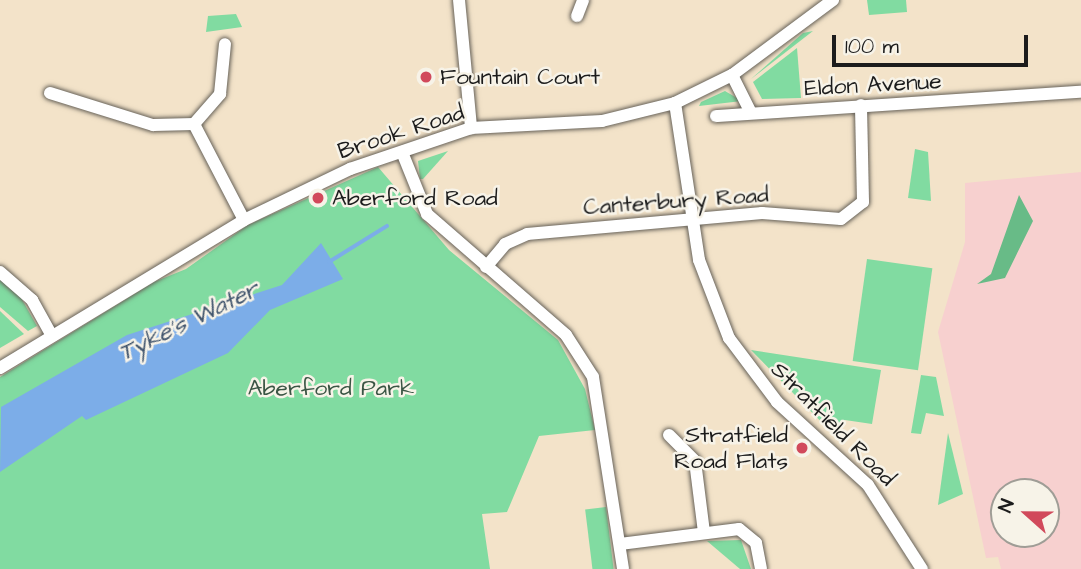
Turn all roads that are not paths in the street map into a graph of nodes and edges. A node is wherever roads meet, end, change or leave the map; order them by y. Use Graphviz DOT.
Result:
graph roads {
  1 [pos="459,0"];
  2 [pos="583,0"];
  3 [pos="833,0"];
  4 [pos="577,16"];
  5 [pos="225,44"];
  6 [pos="732,75"];
  7 [pos="1081,92"];
  8 [pos="50,93"];
  9 [pos="675,103"];
  10 [pos="862,105"];
  11 [pos="751,113"];
  12 [pos="716,116"];
  13 [pos="194,124"];
  14 [pos="471,128"];
  15 [pos="402,152"];
  16 [pos="691,218"];
  17 [pos="244,220"];
  18 [pos="486,267"];
  19 [pos="0,272"];
  20 [pos="52,336"];
  21 [pos="0,368"];
  22 [pos="669,435"];
  23 [pos="704,532"];
  24 [pos="620,544"];
  25 [pos="623,569"];
  26 [pos="761,569"];
  27 [pos="922,569"];
  1 -- 14 [label="street"];
  2 -- 4 [label="street"];
  3 -- 6 [label="street, Brook Road"];
  5 -- 13 [label="street"];
  6 -- 9 [label="street, Brook Road"];
  6 -- 11 [label="street"];
  7 -- 10 [label="street, Eldon Avenue"];
  8 -- 13 [label="street"];
  9 -- 14 [label="street, Brook Road"];
  9 -- 16 [label="street, Stratfield Road"];
  10 -- 11 [label="street, Eldon Avenue"];
  10 -- 16 [label="street, Canterbury Road"];
  11 -- 12 [label="street, Eldon Avenue"];
  13 -- 17 [label="street"];
  14 -- 15 [label="street, Brook Road"];
  15 -- 17 [label="street, Brook Road"];
  15 -- 18 [label="street"];
  16 -- 18 [label="street, Canterbury Road"];
  16 -- 27 [label="street, Stratfield Road"];
  17 -- 20 [label="street, Brook Road"];
  18 -- 24 [label="street"];
  19 -- 20 [label="street"];
  20 -- 21 [label="street, Brook Road"];
  22 -- 23 [label="street"];
  23 -- 24 [label="street"];
  23 -- 26 [label="street"];
  24 -- 25 [label="street"];
}
